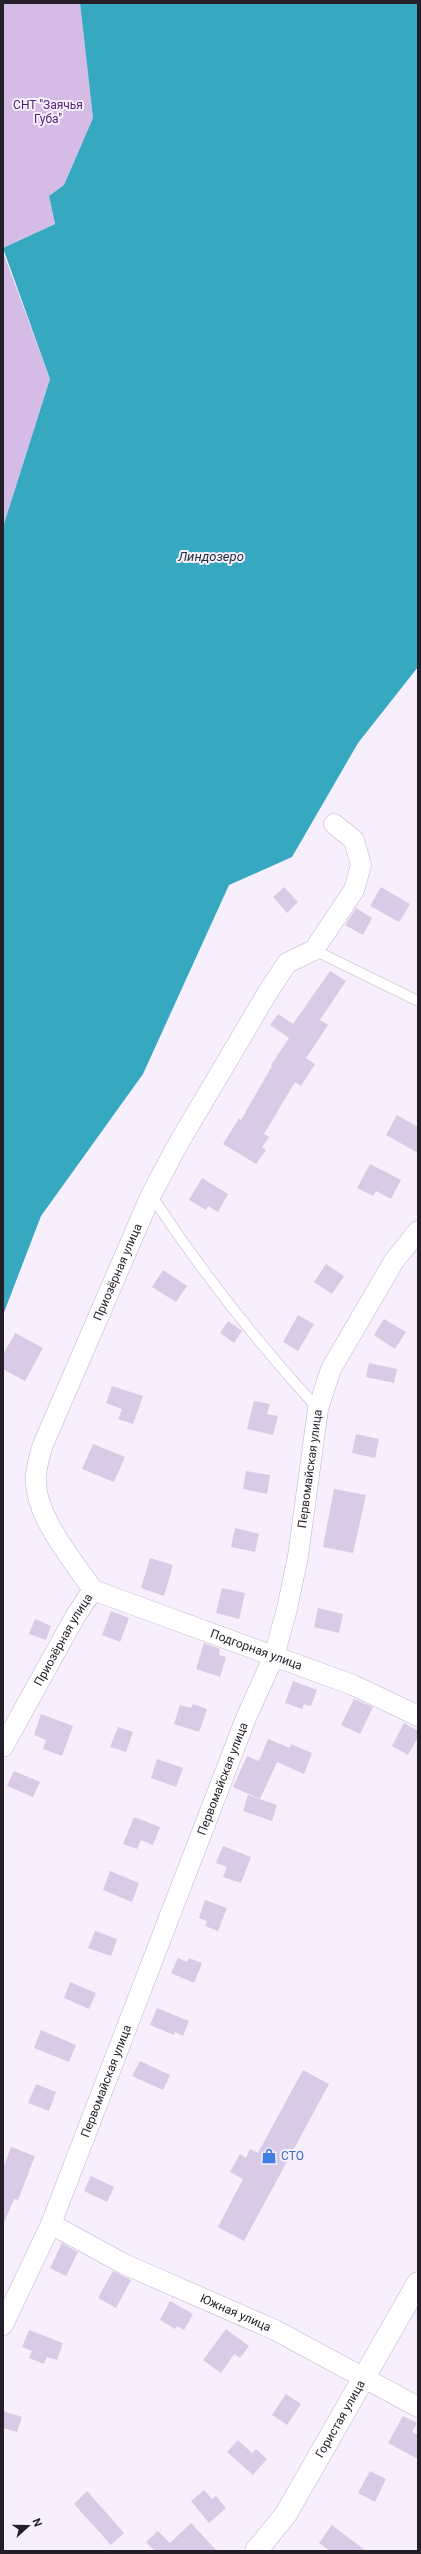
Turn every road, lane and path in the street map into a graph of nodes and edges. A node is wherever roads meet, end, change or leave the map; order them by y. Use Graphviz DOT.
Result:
graph roads {
  1 [pos="334,824"];
  2 [pos="314,950"];
  3 [pos="418,1001"];
  4 [pos="151,1195"];
  5 [pos="418,1231"];
  6 [pos="318,1409"];
  7 [pos="93,1590"];
  8 [pos="274,1656"];
  9 [pos="418,1716"];
  10 [pos="3,1747"];
  11 [pos="51,2224"];
  12 [pos="418,2283"];
  13 [pos="3,2325"];
  14 [pos="365,2377"];
  15 [pos="418,2407"];
  16 [pos="256,2551"];
  1 -- 2 [label="street"];
  2 -- 3 [label="lane"];
  2 -- 4 [label="street, Приозёрная улица"];
  4 -- 6 [label="lane"];
  4 -- 7 [label="street, Приозёрная улица"];
  5 -- 6 [label="street, Первомайская улица"];
  6 -- 8 [label="street, Первомайская улица"];
  7 -- 8 [label="street, Подгорная улица"];
  7 -- 10 [label="street, Приозёрная улица"];
  8 -- 9 [label="street, Подгорная улица"];
  8 -- 11 [label="street, Первомайская улица"];
  11 -- 13 [label="street, Первомайская улица"];
  11 -- 14 [label="street, Южная улица"];
  12 -- 14 [label="street, Гористая улица"];
  14 -- 15 [label="street, Южная улица"];
  14 -- 16 [label="street, Гористая улица"];
}
